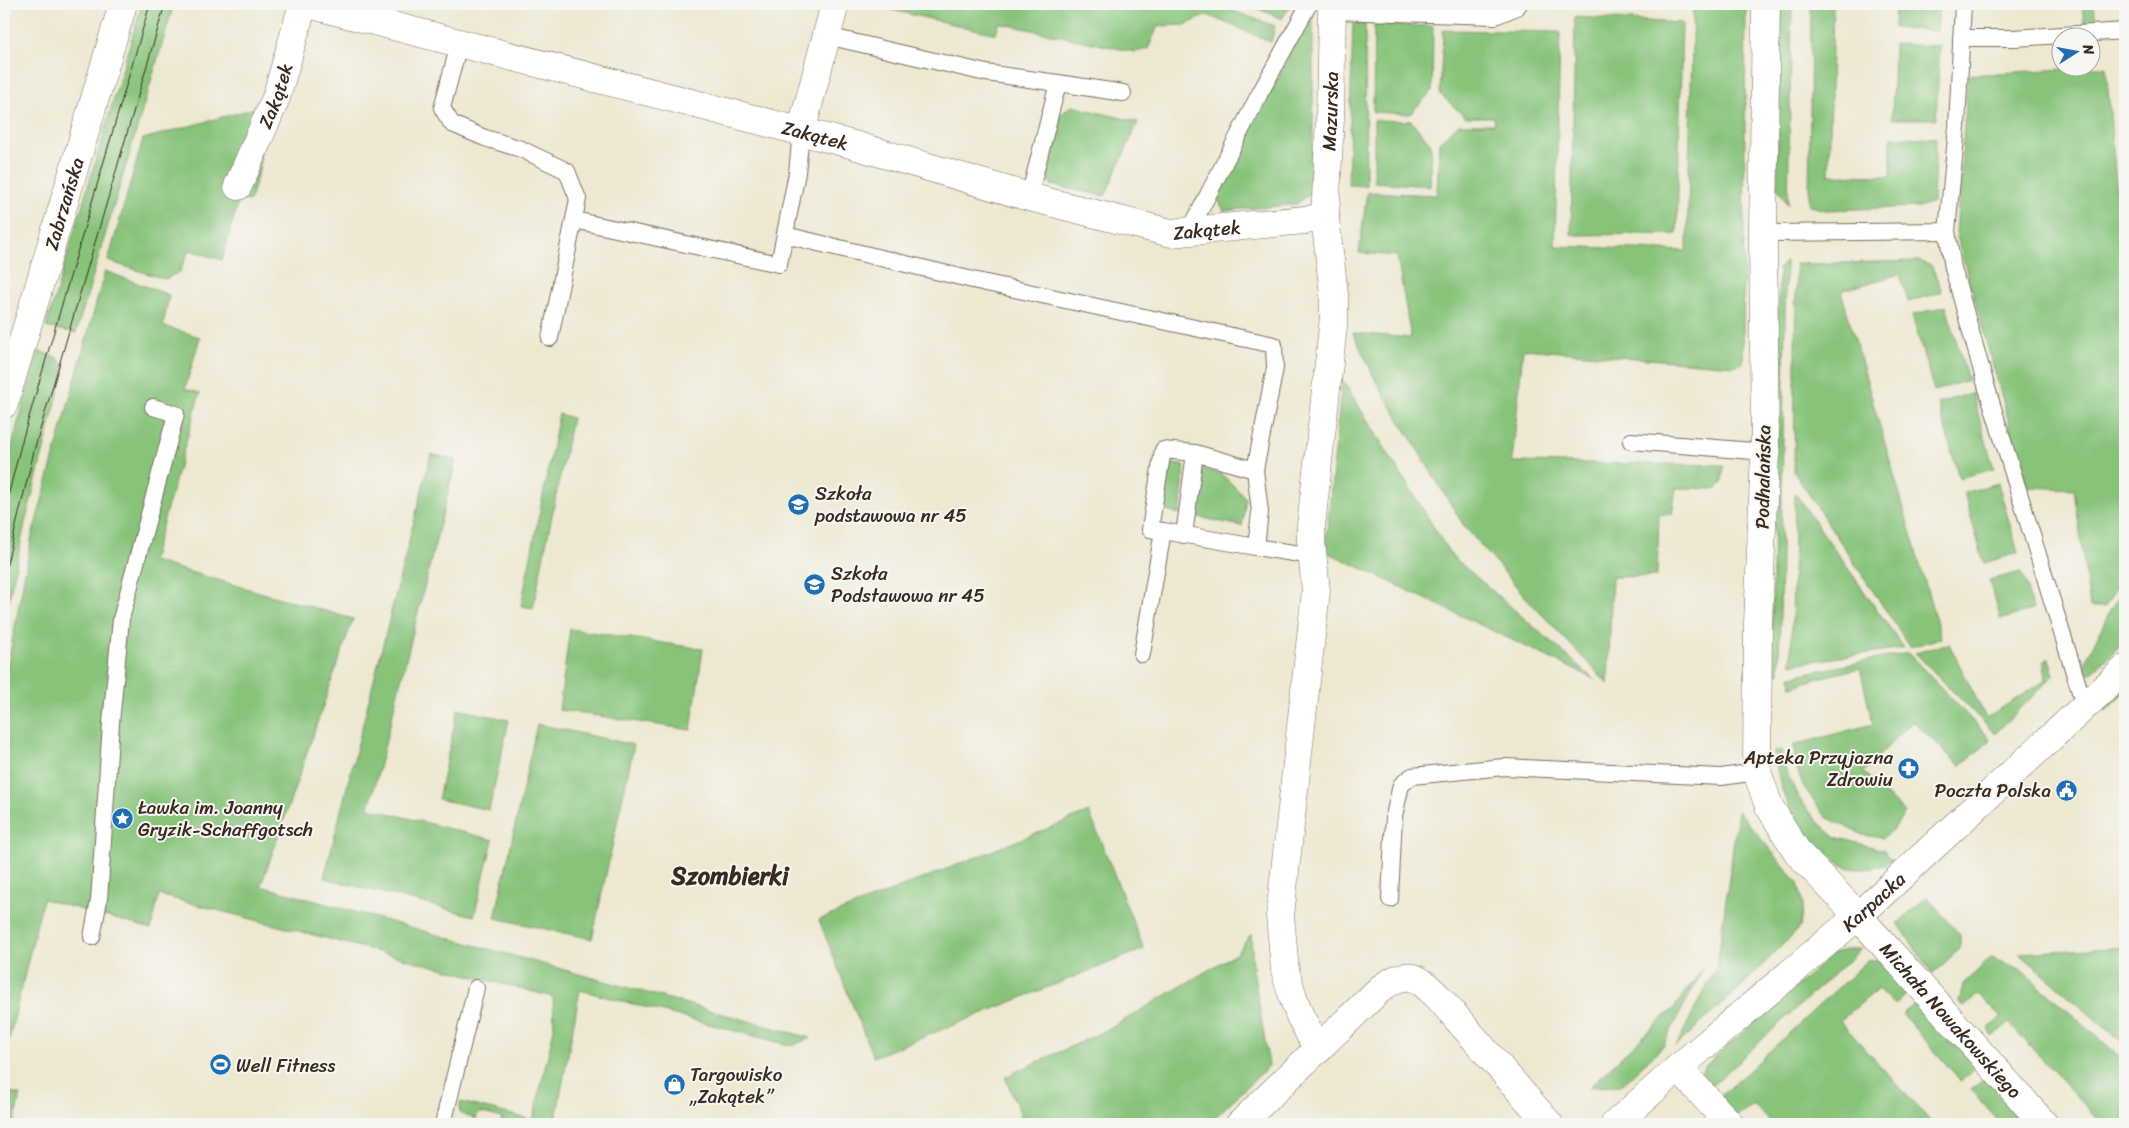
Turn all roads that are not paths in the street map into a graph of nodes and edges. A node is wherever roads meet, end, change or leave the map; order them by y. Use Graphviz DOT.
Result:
graph roads {
  1 [pos="123,4"];
  2 [pos="303,4"];
  3 [pos="308,4"];
  4 [pos="835,4"];
  5 [pos="1519,4"];
  6 [pos="1766,4"];
  7 [pos="1963,4"];
  8 [pos="1324,6"];
  9 [pos="2125,31"];
  10 [pos="827,36"];
  11 [pos="1961,38"];
  12 [pos="459,44"];
  13 [pos="1058,83"];
  14 [pos="1123,93"];
  15 [pos="801,132"];
  16 [pos="238,186"];
  17 [pos="1029,197"];
  18 [pos="1325,218"];
  19 [pos="574,220"];
  20 [pos="1947,231"];
  21 [pos="1189,232"];
  22 [pos="1762,233"];
  23 [pos="785,235"];
  24 [pos="550,338"];
  25 [pos="5,396"];
  26 [pos="153,407"];
  27 [pos="1631,441"];
  28 [pos="1765,452"];
  29 [pos="1195,453"];
  30 [pos="1255,470"];
  31 [pos="1163,531"];
  32 [pos="1184,535"];
  33 [pos="1256,547"];
  34 [pos="1312,556"];
  35 [pos="1142,654"];
  36 [pos="2125,669"];
  37 [pos="2085,708"];
  38 [pos="1757,772"];
  39 [pos="1390,899"];
  40 [pos="1858,916"];
  41 [pos="92,937"];
  42 [pos="476,988"];
  43 [pos="1318,1050"];
  44 [pos="1678,1068"];
  45 [pos="443,1124"];
  46 [pos="1240,1124"];
  47 [pos="1549,1124"];
  48 [pos="1615,1124"];
  49 [pos="1730,1124"];
  50 [pos="2044,1124"];
  1 -- 25 [label="street, Zabrzańska"];
  2 -- 16 [label="street, Zakątek"];
  3 -- 12 [label="street, Zakątek"];
  4 -- 10 [label="street"];
  5 -- 8 [label="lane"];
  6 -- 22 [label="street, Podhalańska"];
  7 -- 11 [label="lane"];
  8 -- 18 [label="street, Mazurska"];
  8 -- 21 [label="lane"];
  9 -- 11 [label="lane"];
  10 -- 13 [label="lane"];
  10 -- 15 [label="street"];
  11 -- 20 [label="lane"];
  12 -- 15 [label="street, Zakątek"];
  12 -- 19 [label="lane"];
  13 -- 14 [label="lane"];
  13 -- 17 [label="lane"];
  15 -- 17 [label="street, Zakątek"];
  15 -- 23 [label="lane"];
  17 -- 21 [label="street, Zakątek"];
  18 -- 21 [label="street, Zakątek"];
  18 -- 34 [label="street, Mazurska"];
  19 -- 23 [label="lane"];
  19 -- 24 [label="lane"];
  20 -- 22 [label="lane"];
  20 -- 37 [label="lane"];
  22 -- 28 [label="street, Podhalańska"];
  23 -- 30 [label="lane"];
  26 -- 41 [label="lane"];
  27 -- 28 [label="lane"];
  28 -- 38 [label="street, Podhalańska"];
  29 -- 30 [label="lane"];
  29 -- 31 [label="lane"];
  29 -- 32 [label="lane"];
  30 -- 33 [label="lane"];
  31 -- 32 [label="lane"];
  31 -- 35 [label="lane"];
  32 -- 33 [label="lane"];
  33 -- 34 [label="lane"];
  34 -- 43 [label="street, Mazurska"];
  36 -- 37 [label="street, Karpacka"];
  37 -- 40 [label="street, Karpacka"];
  38 -- 39 [label="lane"];
  38 -- 40 [label="street, Podhalańska"];
  40 -- 44 [label="street, Karpacka"];
  40 -- 50 [label="street, Michała Nowakowskiego"];
  42 -- 45 [label="lane"];
  43 -- 46 [label="street"];
  43 -- 47 [label="street"];
  44 -- 48 [label="street, Karpacka"];
  44 -- 49 [label="street"];
}
